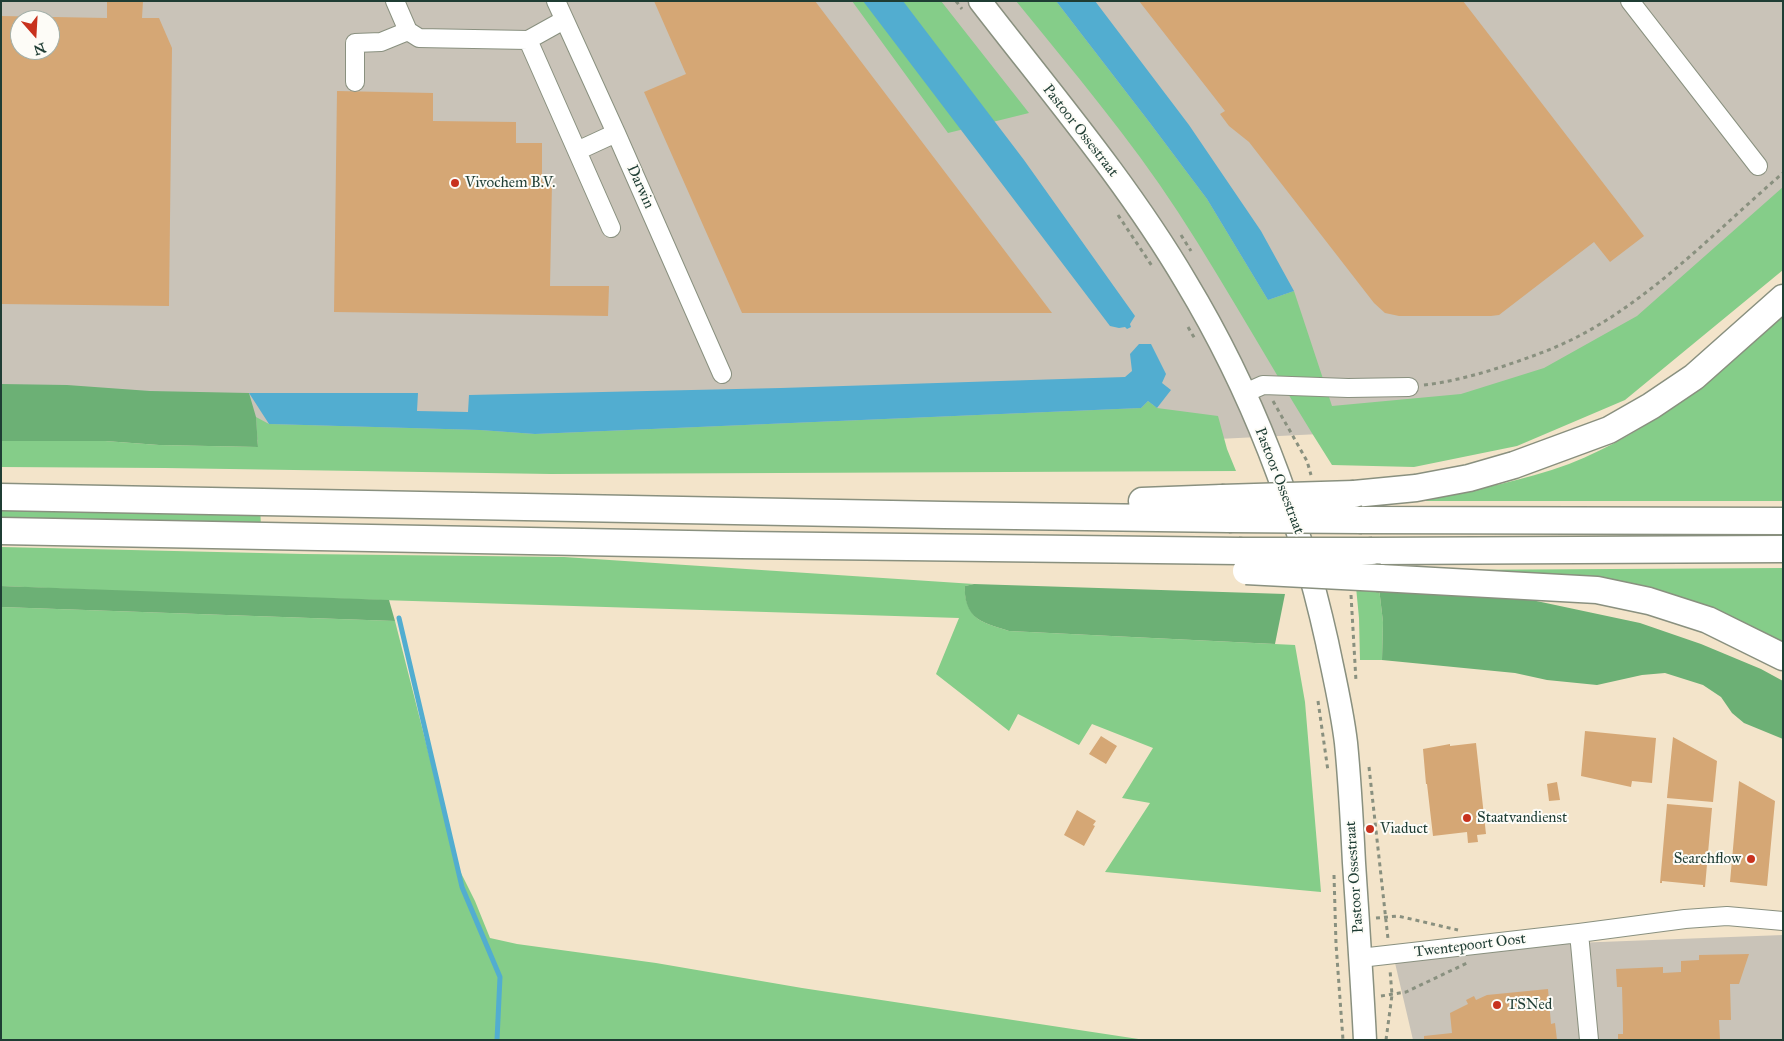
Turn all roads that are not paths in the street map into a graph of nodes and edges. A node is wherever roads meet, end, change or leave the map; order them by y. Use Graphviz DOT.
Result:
graph roads {
  1 [pos="395,1"];
  2 [pos="556,1"];
  3 [pos="980,1"];
  4 [pos="1630,1"];
  5 [pos="564,20"];
  6 [pos="408,31"];
  7 [pos="528,40"];
  8 [pos="355,82"];
  9 [pos="616,133"];
  10 [pos="577,151"];
  11 [pos="1758,166"];
  12 [pos="612,228"];
  13 [pos="1783,298"];
  14 [pos="722,374"];
  15 [pos="1409,387"];
  16 [pos="1245,393"];
  17 [pos="1,496"];
  18 [pos="1226,508"];
  19 [pos="1783,521"];
  20 [pos="1,531"];
  21 [pos="1783,549"];
  22 [pos="1243,561"];
  23 [pos="1783,657"];
  24 [pos="1783,921"];
  25 [pos="1579,933"];
  26 [pos="1360,958"];
  27 [pos="1365,1040"];
  28 [pos="1589,1040"];
  1 -- 6 [label="street"];
  2 -- 5 [label="street, Darwin"];
  3 -- 16 [label="main road, Pastoor Ossestraat"];
  4 -- 11 [label="street"];
  5 -- 7 [label="street"];
  5 -- 9 [label="street, Darwin"];
  6 -- 7 [label="street"];
  6 -- 8 [label="street"];
  7 -- 10 [label="street"];
  9 -- 10 [label="street"];
  9 -- 14 [label="street, Darwin"];
  10 -- 12 [label="street"];
  13 -- 18 [label="highway, bridge"];
  15 -- 16 [label="street"];
  16 -- 26 [label="main road, Pastoor Ossestraat"];
  17 -- 18 [label="highway"];
  18 -- 19 [label="highway, bridge"];
  20 -- 22 [label="highway"];
  21 -- 22 [label="highway, bridge"];
  22 -- 23 [label="highway, bridge"];
  24 -- 25 [label="street, Twentepoort Oost"];
  25 -- 26 [label="street, Twentepoort Oost"];
  25 -- 28 [label="street"];
  26 -- 27 [label="main road, Pastoor Ossestraat"];
}
